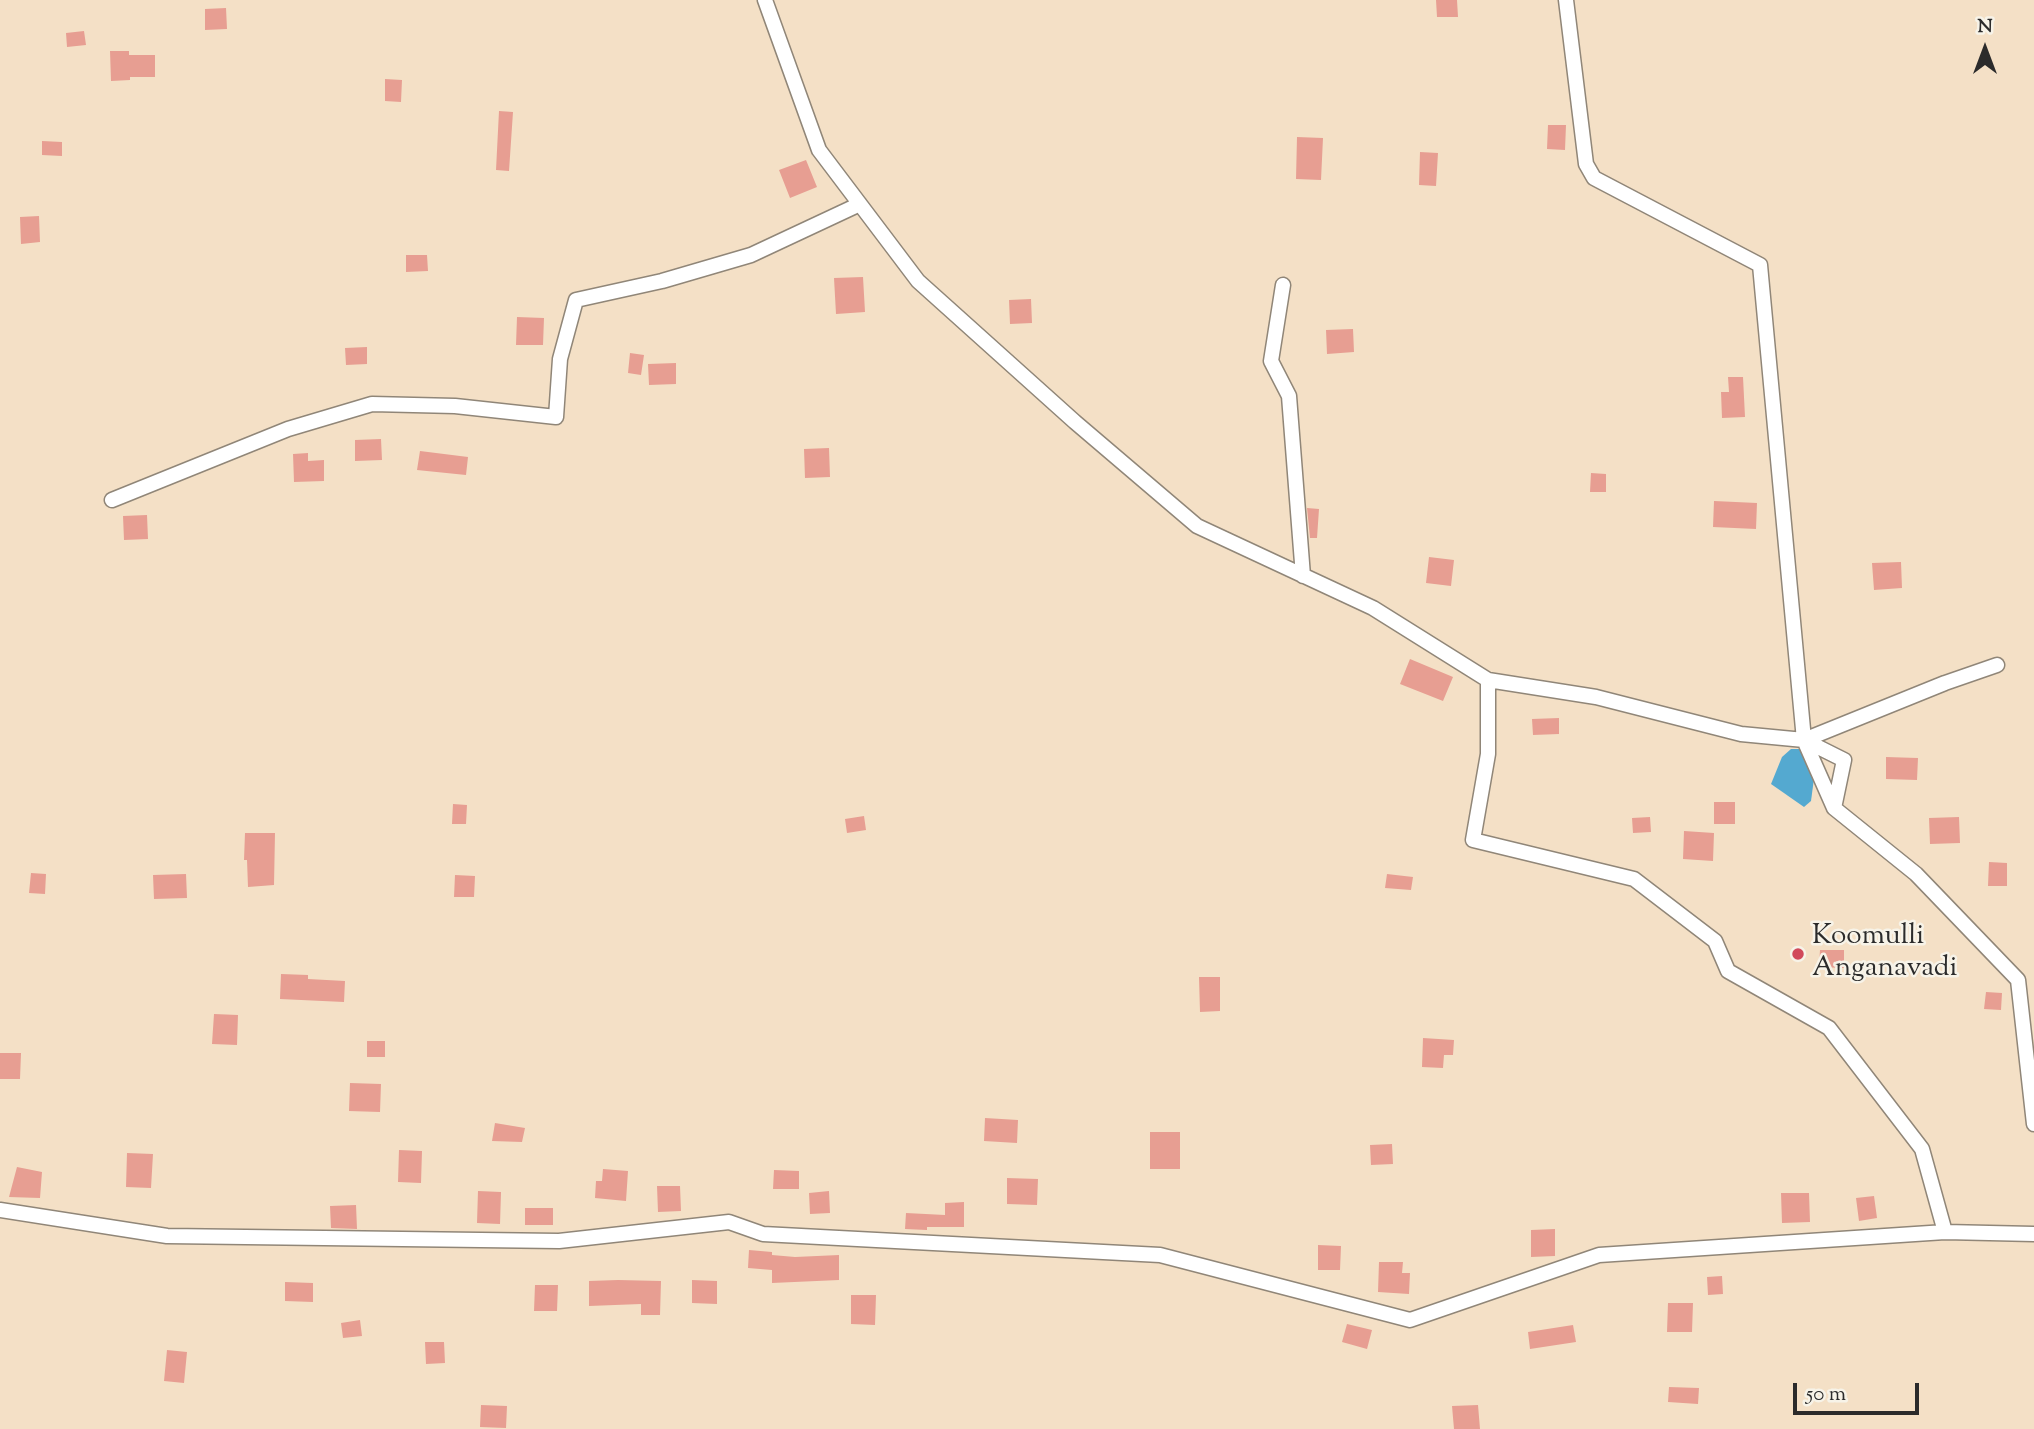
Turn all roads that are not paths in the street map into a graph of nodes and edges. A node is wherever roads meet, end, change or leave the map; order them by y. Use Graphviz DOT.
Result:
graph roads {
  1 [pos="765,0"];
  2 [pos="1566,0"];
  3 [pos="860,204"];
  4 [pos="1283,285"];
  5 [pos="112,500"];
  6 [pos="1303,576"];
  7 [pos="1997,665"];
  8 [pos="1488,680"];
  9 [pos="1804,740"];
  10 [pos="1834,808"];
  11 [pos="2034,1125"];
  12 [pos="0,1210"];
  13 [pos="1945,1232"];
  14 [pos="2034,1234"];
  1 -- 3 [label="street"];
  2 -- 9 [label="street"];
  3 -- 5 [label="street"];
  3 -- 6 [label="street"];
  4 -- 6 [label="street"];
  6 -- 8 [label="street"];
  7 -- 9 [label="street"];
  8 -- 9 [label="street"];
  8 -- 13 [label="street"];
  9 -- 10 [label="street"];
  9 -- 10 [label="street"];
  10 -- 11 [label="street"];
  12 -- 13 [label="street"];
  13 -- 14 [label="street"];
}
